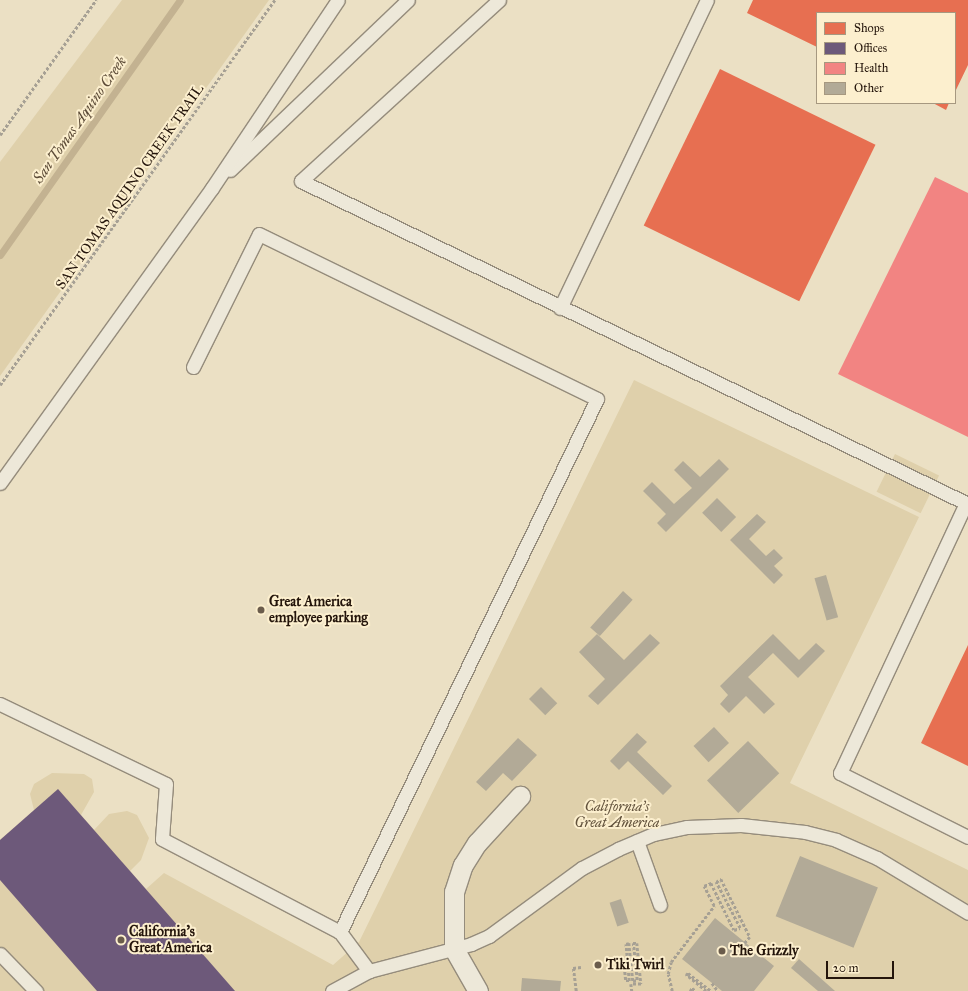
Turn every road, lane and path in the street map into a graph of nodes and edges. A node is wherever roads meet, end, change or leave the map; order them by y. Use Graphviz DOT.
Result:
graph roads {
  1 [pos="96,0"];
  2 [pos="275,0"];
  3 [pos="338,0"];
  4 [pos="399,0"];
  5 [pos="408,0"];
  6 [pos="499,0"];
  7 [pos="707,0"];
  8 [pos="367,40"];
  9 [pos="0,135"];
  10 [pos="212,188"];
  11 [pos="560,308"];
  12 [pos="193,367"];
  13 [pos="0,385"];
  14 [pos="0,483"];
  15 [pos="0,704"];
  16 [pos="520,796"];
  17 [pos="968,837"];
  18 [pos="637,841"];
  19 [pos="660,905"];
  20 [pos="968,913"];
  21 [pos="340,932"];
  22 [pos="745,943"];
  23 [pos="454,949"];
  24 [pos="0,954"];
  25 [pos="616,962"];
  26 [pos="581,967"];
  27 [pos="369,971"];
  28 [pos="712,983"];
  29 [pos="36,991"];
  30 [pos="332,991"];
  31 [pos="478,991"];
  32 [pos="576,991"];
  33 [pos="632,991"];
  34 [pos="672,991"];
  35 [pos="690,991"];
  36 [pos="696,991"];
  37 [pos="706,991"];
  38 [pos="711,991"];
  39 [pos="718,991"];
  1 -- 9 [label="path"];
  2 -- 13 [label="path, SAN TOMAS AQUINO CREEK TRAIL"];
  3 -- 10 [label="lane"];
  4 -- 8 [label="lane"];
  5 -- 8 [label="lane"];
  6 -- 11 [label="lane"];
  7 -- 11 [label="lane"];
  8 -- 10 [label="lane"];
  10 -- 14 [label="lane"];
  11 -- 17 [label="lane"];
  12 -- 21 [label="lane"];
  15 -- 21 [label="lane"];
  16 -- 23 [label="street"];
  18 -- 19 [label="lane"];
  18 -- 20 [label="lane"];
  18 -- 23 [label="lane"];
  21 -- 27 [label="lane"];
  22 -- 34 [label="path"];
  23 -- 27 [label="lane"];
  23 -- 31 [label="street"];
  24 -- 29 [label="lane"];
  25 -- 33 [label="path"];
  26 -- 32 [label="path"];
  27 -- 30 [label="lane"];
  28 -- 39 [label="path"];
  35 -- 36 [label="path"];
  37 -- 38 [label="path"];
}
